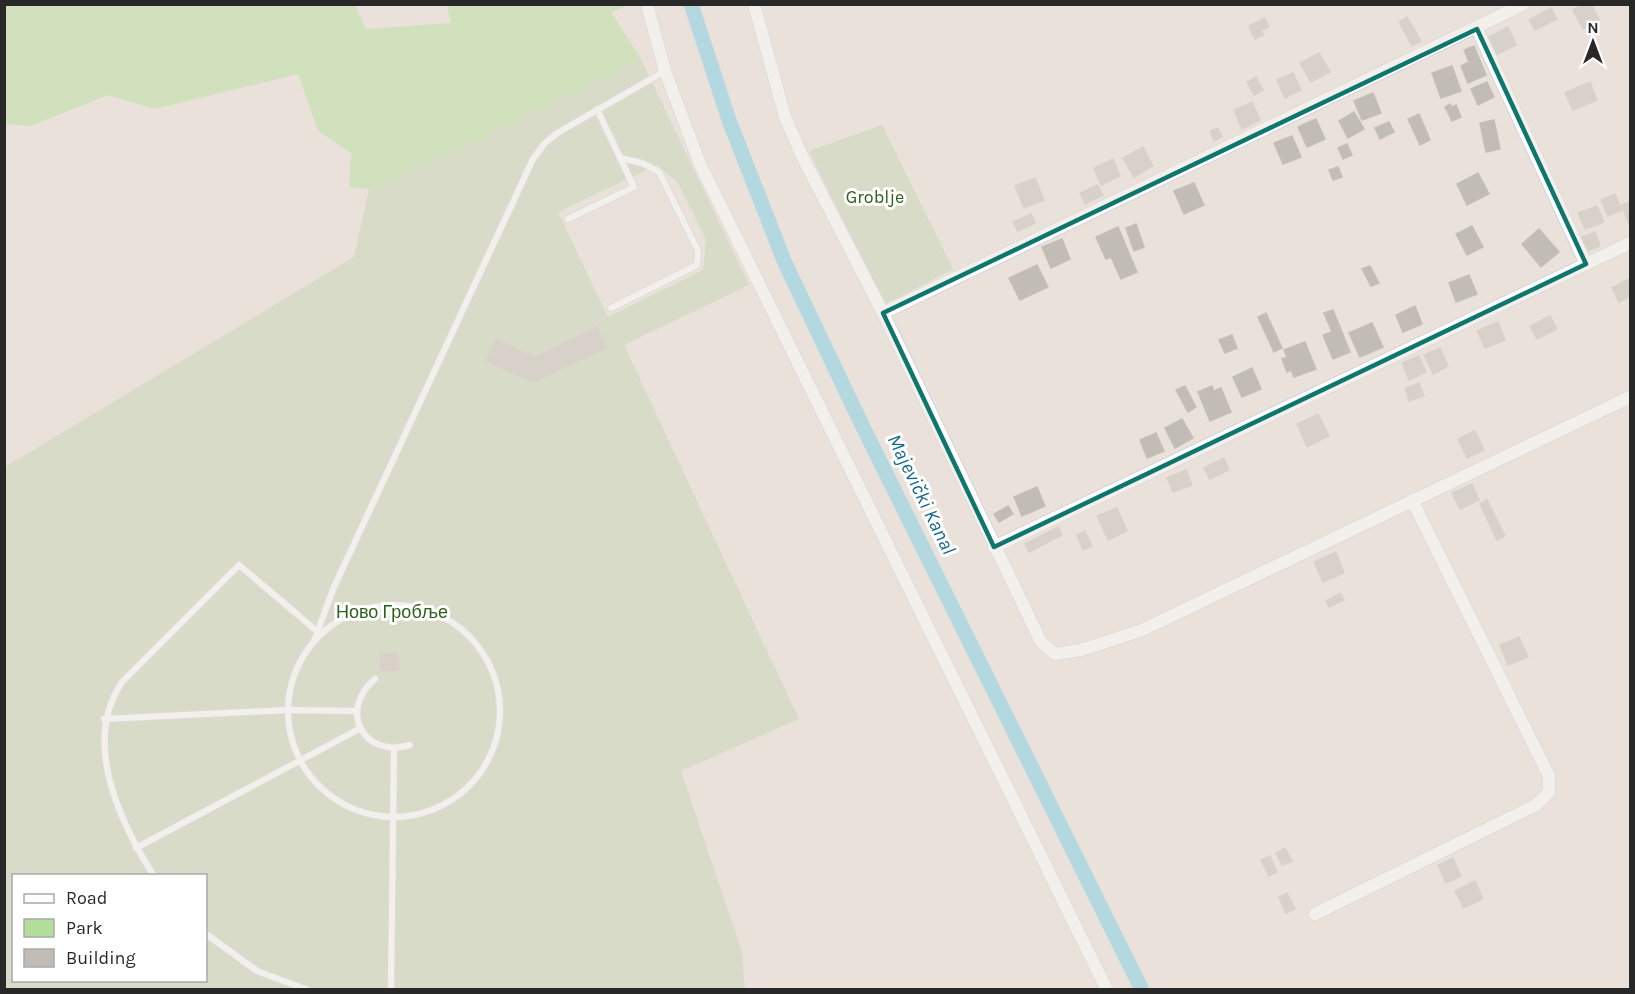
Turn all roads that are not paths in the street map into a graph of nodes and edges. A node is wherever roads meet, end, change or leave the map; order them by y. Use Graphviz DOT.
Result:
graph roads {
  1 [pos="647,4"];
  2 [pos="754,4"];
  3 [pos="1524,4"];
  4 [pos="1477,29"];
  5 [pos="666,71"];
  6 [pos="597,109"];
  7 [pos="620,158"];
  8 [pos="568,219"];
  9 [pos="1630,243"];
  10 [pos="1586,264"];
  11 [pos="611,308"];
  12 [pos="884,313"];
  13 [pos="1630,398"];
  14 [pos="1412,500"];
  15 [pos="994,547"];
  16 [pos="318,632"];
  17 [pos="314,641"];
  18 [pos="375,679"];
  19 [pos="288,710"];
  20 [pos="357,711"];
  21 [pos="104,719"];
  22 [pos="361,728"];
  23 [pos="410,745"];
  24 [pos="394,748"];
  25 [pos="299,759"];
  26 [pos="394,817"];
  27 [pos="136,848"];
  28 [pos="153,874"];
  29 [pos="1315,914"];
  30 [pos="207,935"];
  31 [pos="308,990"];
  32 [pos="391,990"];
  33 [pos="1107,990"];
  1 -- 5 [label="street"];
  2 -- 12 [label="street"];
  3 -- 4 [label="street"];
  4 -- 10 [label="street"];
  4 -- 12 [label="street"];
  5 -- 6 [label="lane"];
  5 -- 33 [label="street"];
  6 -- 7 [label="lane"];
  6 -- 16 [label="lane"];
  7 -- 8 [label="lane"];
  7 -- 11 [label="lane"];
  9 -- 10 [label="street"];
  10 -- 15 [label="street"];
  12 -- 15 [label="street"];
  13 -- 14 [label="street"];
  14 -- 15 [label="street"];
  14 -- 29 [label="street"];
  16 -- 17 [label="lane"];
  16 -- 21 [label="lane"];
  17 -- 19 [label="lane"];
  17 -- 26 [label="lane"];
  18 -- 20 [label="lane"];
  19 -- 20 [label="lane"];
  19 -- 21 [label="lane"];
  19 -- 25 [label="lane"];
  20 -- 22 [label="lane"];
  21 -- 27 [label="lane"];
  22 -- 24 [label="lane"];
  22 -- 25 [label="lane"];
  23 -- 24 [label="lane"];
  24 -- 26 [label="lane"];
  25 -- 26 [label="lane"];
  25 -- 27 [label="lane"];
  26 -- 32 [label="lane"];
  27 -- 28 [label="lane"];
  30 -- 31 [label="lane"];
}
